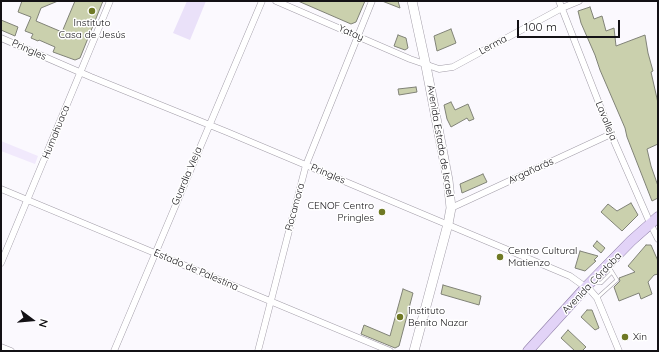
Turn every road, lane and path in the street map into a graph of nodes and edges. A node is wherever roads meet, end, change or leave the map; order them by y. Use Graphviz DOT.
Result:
graph roads {
  1 [pos="110,1"];
  2 [pos="262,1"];
  3 [pos="276,1"];
  4 [pos="372,1"];
  5 [pos="412,1"];
  6 [pos="559,1"];
  7 [pos="579,1"];
  8 [pos="562,8"];
  9 [pos="358,36"];
  10 [pos="1,38"];
  11 [pos="426,66"];
  12 [pos="80,72"];
  13 [pos="209,124"];
  14 [pos="611,134"];
  15 [pos="306,165"];
  16 [pos="1,189"];
  17 [pos="28,200"];
  18 [pos="451,208"];
  19 [pos="658,217"];
  20 [pos="650,223"];
  21 [pos="448,224"];
  22 [pos="658,240"];
  23 [pos="155,252"];
  24 [pos="1,263"];
  25 [pos="610,269"];
  26 [pos="588,285"];
  27 [pos="597,298"];
  28 [pos="271,301"];
  29 [pos="1,347"];
  30 [pos="10,351"];
  31 [pos="114,351"];
  32 [pos="258,351"];
  33 [pos="390,351"];
  34 [pos="414,351"];
  35 [pos="528,351"];
  36 [pos="619,351"];
  1 -- 12 [label="street, Humahuaca"];
  2 -- 13 [label="street, Guardia Vieja"];
  3 -- 9 [label="street, Yatay"];
  4 -- 9 [label="street, Rocamora"];
  5 -- 11 [label="main road, Avenida Estado de Israel"];
  6 -- 8 [label="street, Lavalleja"];
  7 -- 8 [label="street, Lerma"];
  8 -- 11 [label="street, Lerma"];
  8 -- 14 [label="street, Lavalleja"];
  9 -- 11 [label="street, Yatay"];
  9 -- 15 [label="street, Rocamora"];
  10 -- 12 [label="street, Pringles"];
  11 -- 18 [label="main road, Avenida Estado de Israel"];
  12 -- 13 [label="street, Pringles"];
  12 -- 17 [label="street, Humahuaca"];
  13 -- 15 [label="street, Pringles"];
  13 -- 23 [label="street, Guardia Vieja"];
  14 -- 18 [label="street, Argañarás"];
  14 -- 20 [label="street, Lavalleja"];
  15 -- 21 [label="street, Pringles"];
  15 -- 28 [label="street, Rocamora"];
  16 -- 17 [label="street, Estado de Palestina"];
  17 -- 23 [label="street, Estado de Palestina"];
  17 -- 24 [label="street, Humahuaca"];
  18 -- 21 [label="main road, Avenida Estado de Israel"];
  19 -- 20 [label="main road, Avenida Córdoba"];
  20 -- 22 [label="street, Lavalleja"];
  20 -- 25 [label="main road, Avenida Córdoba"];
  21 -- 26 [label="street, Pringles"];
  21 -- 34 [label="main road, Avenida Estado de Israel"];
  23 -- 28 [label="street, Estado de Palestina"];
  23 -- 31 [label="street, Guardia Vieja"];
  25 -- 26 [label="main road, Avenida Córdoba"];
  25 -- 27 [label="lane"];
  26 -- 27 [label="street, Pringles"];
  26 -- 35 [label="main road, Avenida Córdoba"];
  27 -- 36 [label="street, Pringles"];
  28 -- 32 [label="street, Rocamora"];
  28 -- 33 [label="street, Estado de Palestina"];
  29 -- 30 [label="street"];
}
